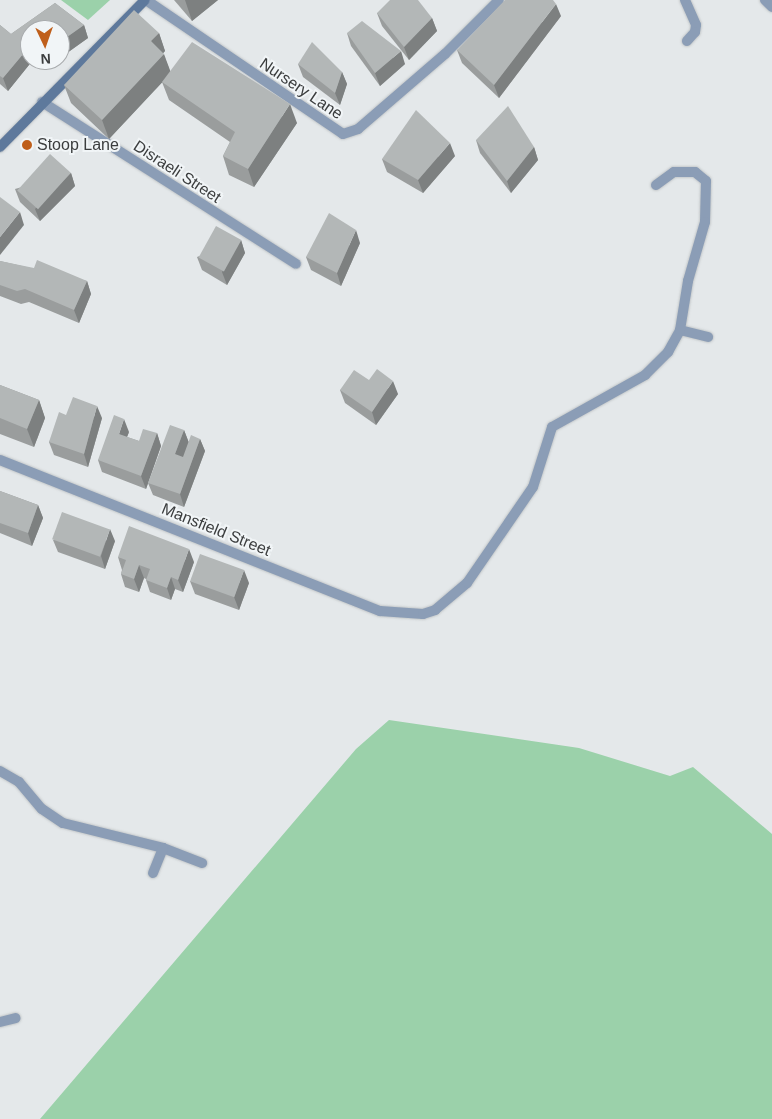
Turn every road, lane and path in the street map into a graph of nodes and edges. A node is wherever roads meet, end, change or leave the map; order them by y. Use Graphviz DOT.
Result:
graph roads {
  1 [pos="145,0"];
  2 [pos="499,0"];
  3 [pos="685,0"];
  4 [pos="765,0"];
  5 [pos="772,7"];
  6 [pos="687,40"];
  7 [pos="42,102"];
  8 [pos="0,147"];
  9 [pos="656,185"];
  10 [pos="296,264"];
  11 [pos="680,330"];
  12 [pos="708,337"];
  13 [pos="0,460"];
  14 [pos="0,771"];
  15 [pos="163,848"];
  16 [pos="202,863"];
  17 [pos="153,873"];
  18 [pos="16,1018"];
  19 [pos="0,1022"];
  1 -- 2 [label="street, Nursery Lane"];
  1 -- 7 [label="street"];
  3 -- 6 [label="street"];
  4 -- 5 [label="street"];
  7 -- 8 [label="street"];
  7 -- 10 [label="street, Disraeli Street"];
  9 -- 11 [label="street"];
  11 -- 12 [label="street"];
  11 -- 13 [label="street, Mansfield Street"];
  14 -- 15 [label="street"];
  15 -- 16 [label="street"];
  15 -- 17 [label="street"];
  18 -- 19 [label="street"];
}
